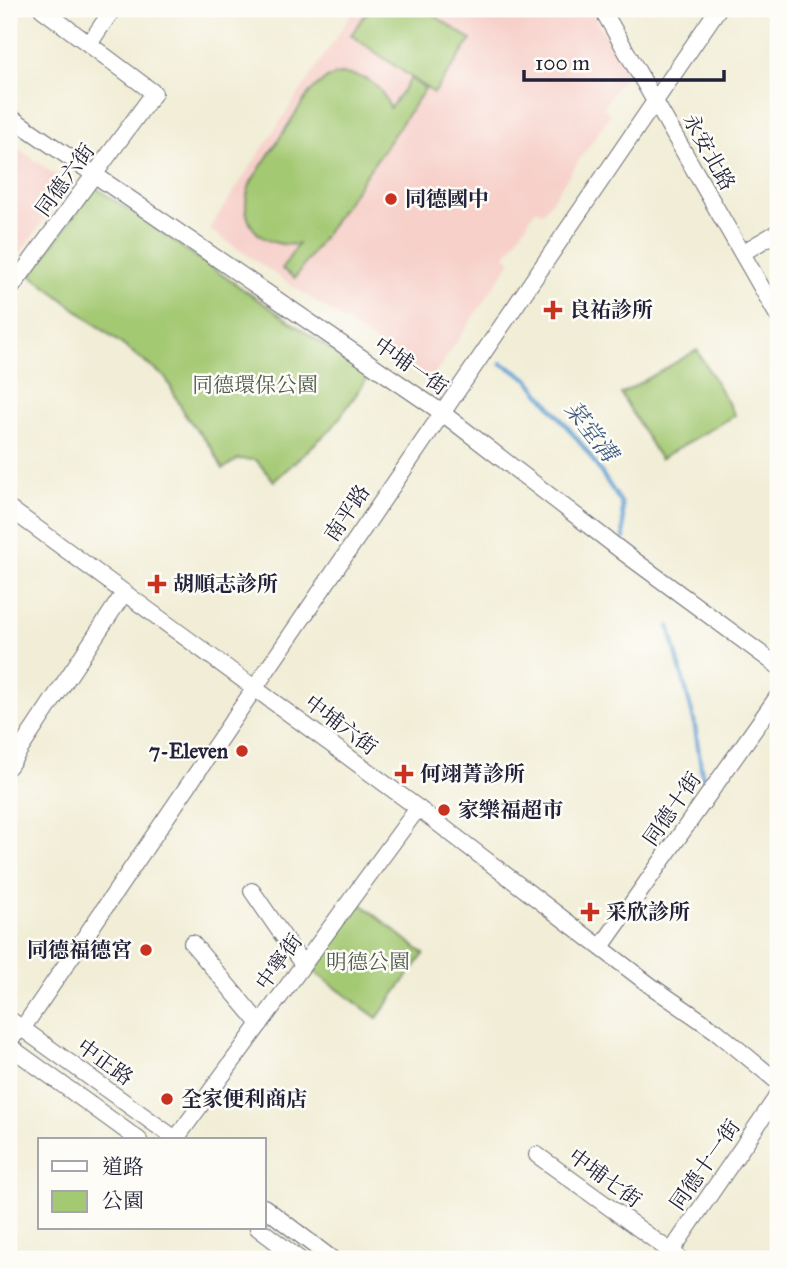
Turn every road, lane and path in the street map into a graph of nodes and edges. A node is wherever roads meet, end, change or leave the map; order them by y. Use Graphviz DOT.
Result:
graph roads {
  1 [pos="42,9"];
  2 [pos="113,9"];
  3 [pos="602,9"];
  4 [pos="718,9"];
  5 [pos="89,44"];
  6 [pos="655,99"];
  7 [pos="9,116"];
  8 [pos="95,174"];
  9 [pos="778,232"];
  10 [pos="742,253"];
  11 [pos="9,292"];
  12 [pos="778,316"];
  13 [pos="442,412"];
  14 [pos="9,508"];
  15 [pos="124,593"];
  16 [pos="778,666"];
  17 [pos="254,687"];
  18 [pos="778,696"];
  19 [pos="9,766"];
  20 [pos="418,808"];
  21 [pos="253,891"];
  22 [pos="192,943"];
  23 [pos="601,947"];
  24 [pos="303,965"];
  25 [pos="15,1024"];
  26 [pos="260,1024"];
  27 [pos="9,1040"];
  28 [pos="9,1046"];
  29 [pos="778,1082"];
  30 [pos="778,1095"];
  31 [pos="136,1138"];
  32 [pos="173,1138"];
  33 [pos="177,1138"];
  34 [pos="537,1155"];
  35 [pos="266,1209"];
  36 [pos="261,1230"];
  37 [pos="673,1257"];
  38 [pos="299,1259"];
  39 [pos="332,1259"];
  1 -- 5 [label="street"];
  2 -- 5 [label="street"];
  3 -- 6 [label="street, 永安北路"];
  4 -- 6 [label="street, 南平路"];
  5 -- 8 [label="street, 同德六街"];
  6 -- 10 [label="street, 永安北路"];
  6 -- 13 [label="street, 南平路"];
  7 -- 8 [label="street, 中埔一街"];
  8 -- 11 [label="street, 同德六街"];
  8 -- 13 [label="street, 中埔一街"];
  9 -- 10 [label="street"];
  10 -- 12 [label="street, 永安北路"];
  13 -- 16 [label="street, 中埔一街"];
  13 -- 17 [label="street, 南平路"];
  14 -- 15 [label="street, 中埔六街"];
  15 -- 17 [label="street, 中埔六街"];
  15 -- 19 [label="street"];
  17 -- 20 [label="street, 中埔六街"];
  17 -- 25 [label="street, 南平路"];
  18 -- 23 [label="street, 同德十街"];
  20 -- 23 [label="street, 中埔六街"];
  20 -- 24 [label="street, 中寧街"];
  21 -- 24 [label="street"];
  22 -- 26 [label="street"];
  23 -- 29 [label="street, 中埔六街"];
  24 -- 26 [label="street, 中寧街"];
  25 -- 27 [label="street, 南平路"];
  25 -- 32 [label="street, 中正路"];
  26 -- 33 [label="street, 中寧街"];
  28 -- 31 [label="street, 中正路"];
  30 -- 37 [label="street, 同德十一街"];
  34 -- 37 [label="street, 中埔七街"];
  35 -- 39 [label="street"];
  36 -- 38 [label="street"];
}
